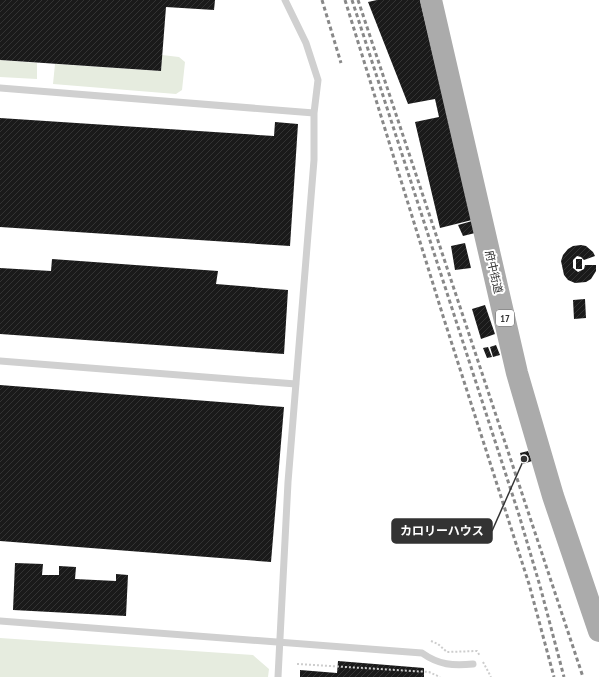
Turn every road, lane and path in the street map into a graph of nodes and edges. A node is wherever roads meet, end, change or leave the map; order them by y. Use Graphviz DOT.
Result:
graph roads {
  1 [pos="285,0"];
  2 [pos="431,0"];
  3 [pos="0,88"];
  4 [pos="314,113"];
  5 [pos="0,361"];
  6 [pos="296,384"];
  7 [pos="0,621"];
  8 [pos="599,631"];
  9 [pos="280,643"];
  10 [pos="297,664"];
  11 [pos="473,664"];
  12 [pos="278,677"];
  13 [pos="440,677"];
  1 -- 4 [label="lane"];
  2 -- 8 [label="main road, 府中街道 / 17"];
  3 -- 4 [label="lane"];
  4 -- 6 [label="lane"];
  5 -- 6 [label="lane"];
  6 -- 9 [label="lane"];
  7 -- 9 [label="lane"];
  9 -- 11 [label="lane"];
  9 -- 12 [label="lane"];
  10 -- 13 [label="path"];
}
